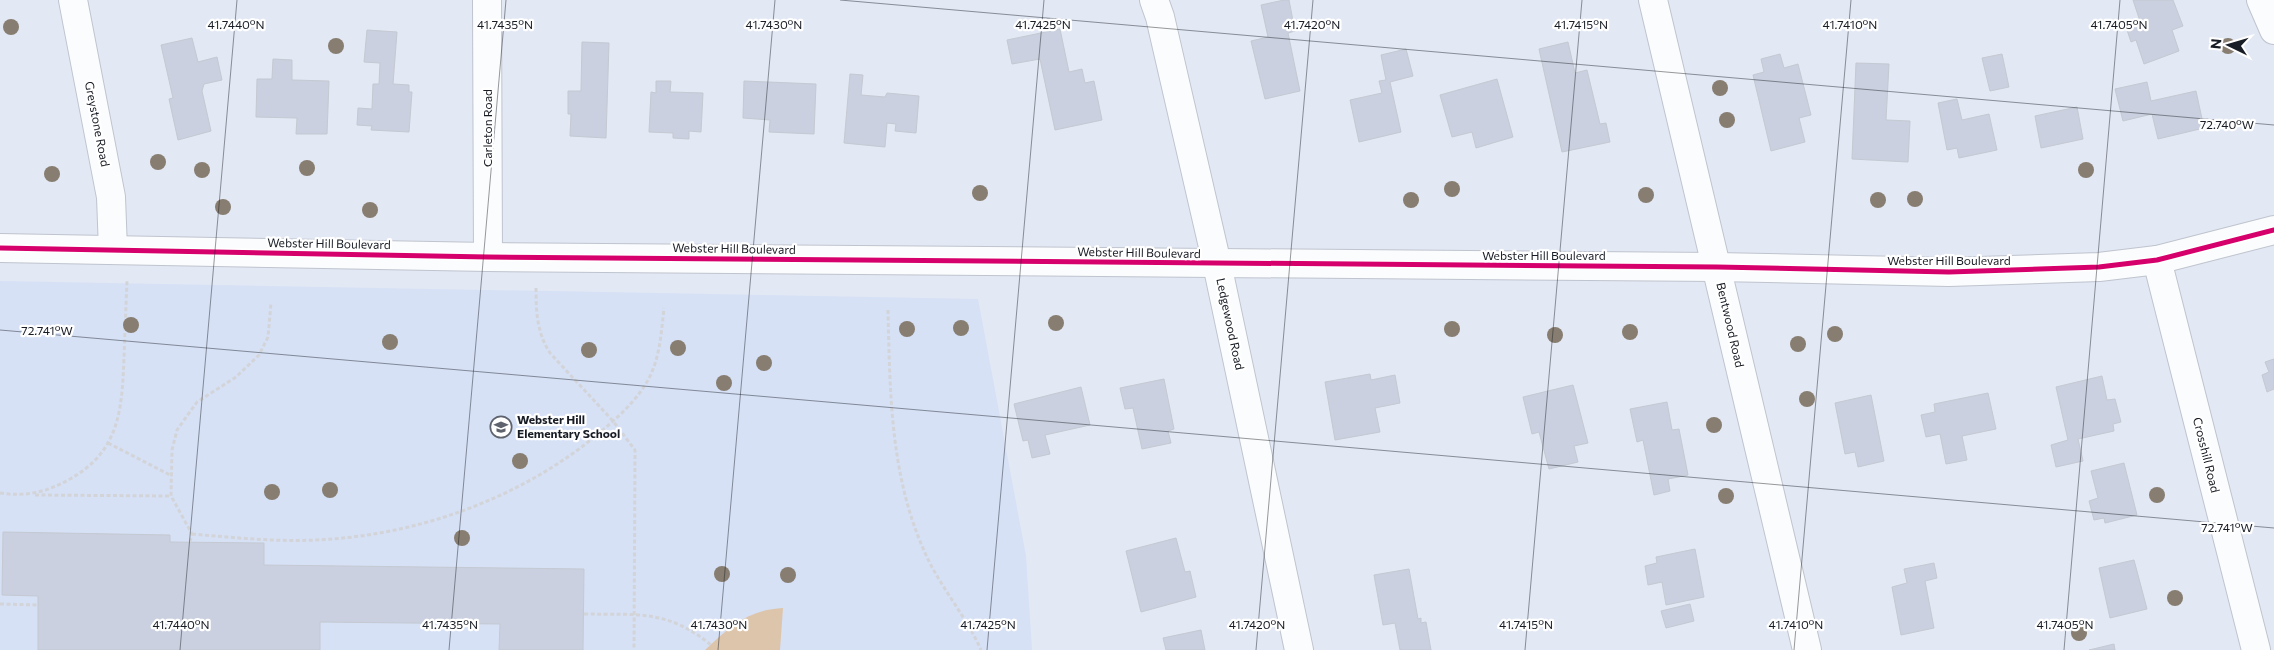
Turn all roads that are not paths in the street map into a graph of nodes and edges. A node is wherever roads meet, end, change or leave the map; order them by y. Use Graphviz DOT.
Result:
graph roads {
  1 [pos="73,0"];
  2 [pos="487,0"];
  3 [pos="1154,0"];
  4 [pos="1653,0"];
  5 [pos="2261,0"];
  6 [pos="2274,30"];
  7 [pos="2274,230"];
  8 [pos="0,248"];
  9 [pos="121,250"];
  10 [pos="488,257"];
  11 [pos="2157,260"];
  12 [pos="1217,264"];
  13 [pos="1717,267"];
  14 [pos="1299,650"];
  15 [pos="1807,650"];
  16 [pos="2256,650"];
  1 -- 9 [label="street, Greystone Road"];
  2 -- 10 [label="street, Carleton Road"];
  3 -- 12 [label="street, Ledgewood Road"];
  4 -- 13 [label="street, Bentwood Road"];
  5 -- 6 [label="street"];
  7 -- 11 [label="street, Webster Hill Boulevard"];
  8 -- 9 [label="street, Webster Hill Boulevard"];
  9 -- 10 [label="street, Webster Hill Boulevard"];
  10 -- 12 [label="street, Webster Hill Boulevard"];
  11 -- 13 [label="street, Webster Hill Boulevard"];
  11 -- 16 [label="street, Crosshill Road"];
  12 -- 13 [label="street, Webster Hill Boulevard"];
  12 -- 14 [label="street, Ledgewood Road"];
  13 -- 15 [label="street, Bentwood Road"];
}
